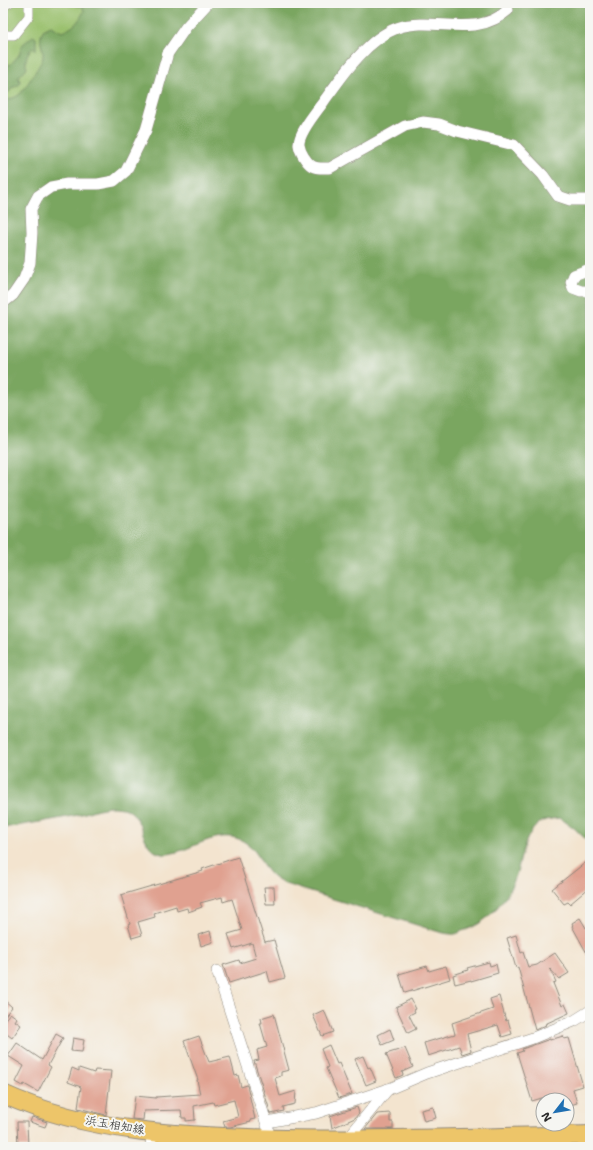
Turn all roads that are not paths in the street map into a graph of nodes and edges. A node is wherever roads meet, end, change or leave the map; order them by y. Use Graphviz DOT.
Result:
graph roads {
  1 [pos="9,3"];
  2 [pos="29,3"];
  3 [pos="208,3"];
  4 [pos="506,3"];
  5 [pos="3,6"];
  6 [pos="3,32"];
  7 [pos="590,200"];
  8 [pos="590,269"];
  9 [pos="590,291"];
  10 [pos="3,303"];
  11 [pos="217,971"];
  12 [pos="590,1011"];
  13 [pos="389,1088"];
  14 [pos="3,1094"];
  15 [pos="269,1130"];
  16 [pos="590,1135"];
  17 [pos="152,1139"];
  18 [pos="204,1142"];
  19 [pos="344,1144"];
  1 -- 5 [label="street"];
  2 -- 6 [label="street"];
  3 -- 10 [label="street"];
  4 -- 7 [label="street"];
  8 -- 9 [label="street"];
  11 -- 15 [label="street"];
  12 -- 13 [label="street"];
  13 -- 15 [label="street"];
  13 -- 19 [label="street"];
  14 -- 17 [label="main road, 浜玉相知線"];
  15 -- 18 [label="main road, 浜玉相知線"];
  15 -- 19 [label="main road, 浜玉相知線"];
  16 -- 19 [label="main road, 浜玉相知線"];
  17 -- 18 [label="main road, 浜玉相知線"];
}
